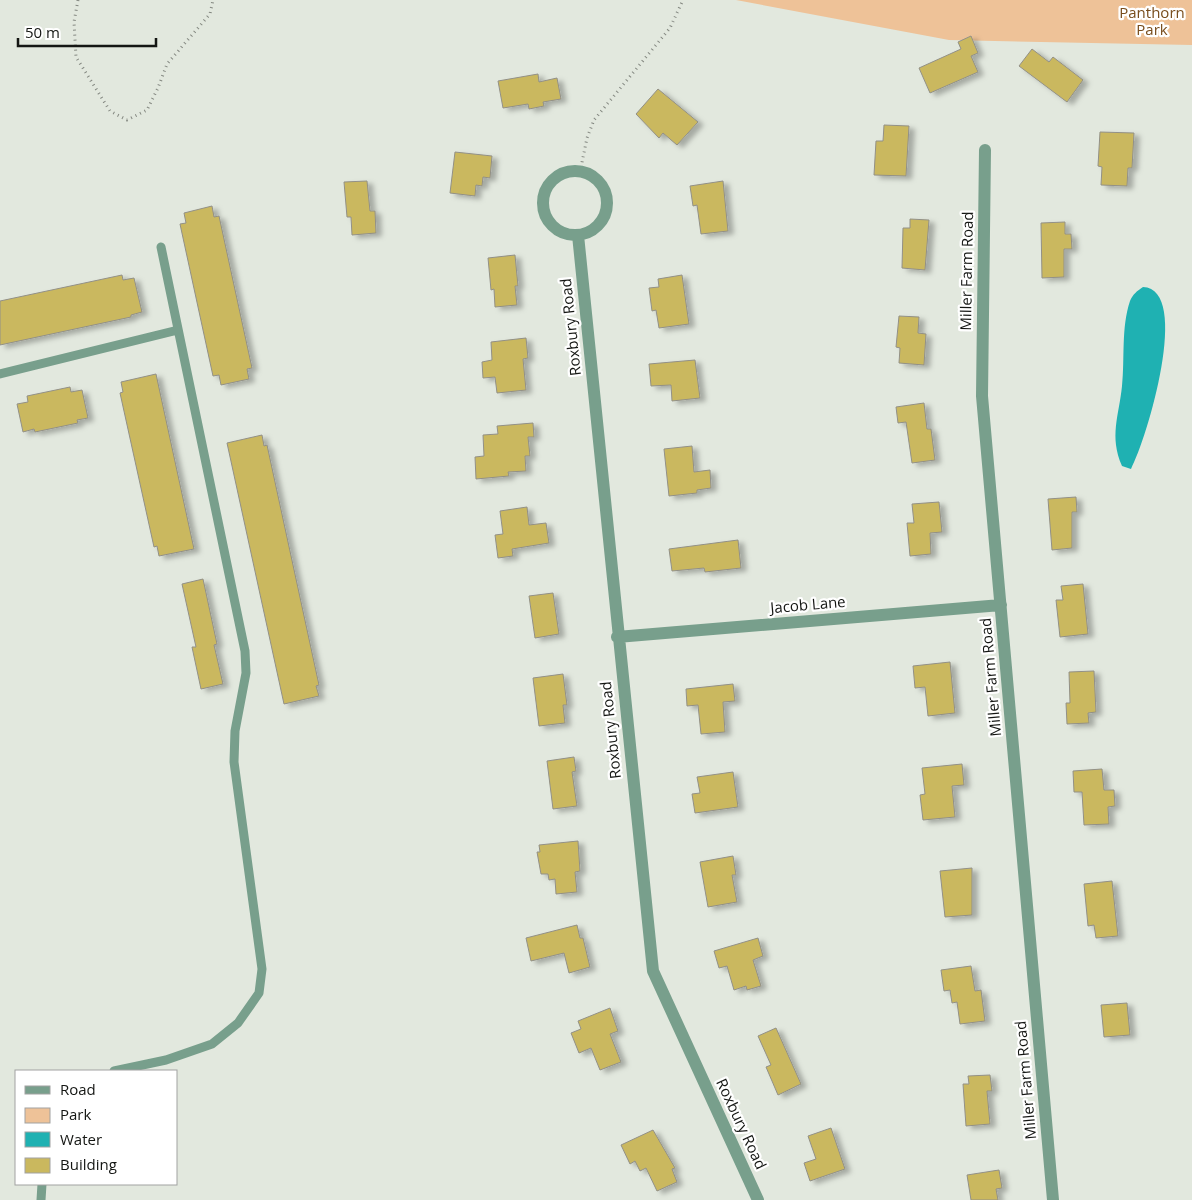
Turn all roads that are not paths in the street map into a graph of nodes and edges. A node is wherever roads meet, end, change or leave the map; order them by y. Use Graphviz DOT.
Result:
graph roads {
  1 [pos="985,150"];
  2 [pos="578,235"];
  3 [pos="161,247"];
  4 [pos="178,330"];
  5 [pos="0,374"];
  6 [pos="1001,604"];
  7 [pos="617,638"];
  8 [pos="119,1070"];
  9 [pos="42,1185"];
  10 [pos="41,1200"];
  11 [pos="758,1200"];
  12 [pos="1053,1200"];
  1 -- 6 [label="street, Miller Farm Road"];
  2 -- 2 [label="street"];
  2 -- 7 [label="street, Roxbury Road"];
  3 -- 4 [label="lane"];
  4 -- 5 [label="lane"];
  4 -- 8 [label="lane"];
  6 -- 7 [label="street, Jacob Lane"];
  6 -- 12 [label="street, Miller Farm Road"];
  7 -- 11 [label="street, Roxbury Road"];
  9 -- 10 [label="lane"];
}
